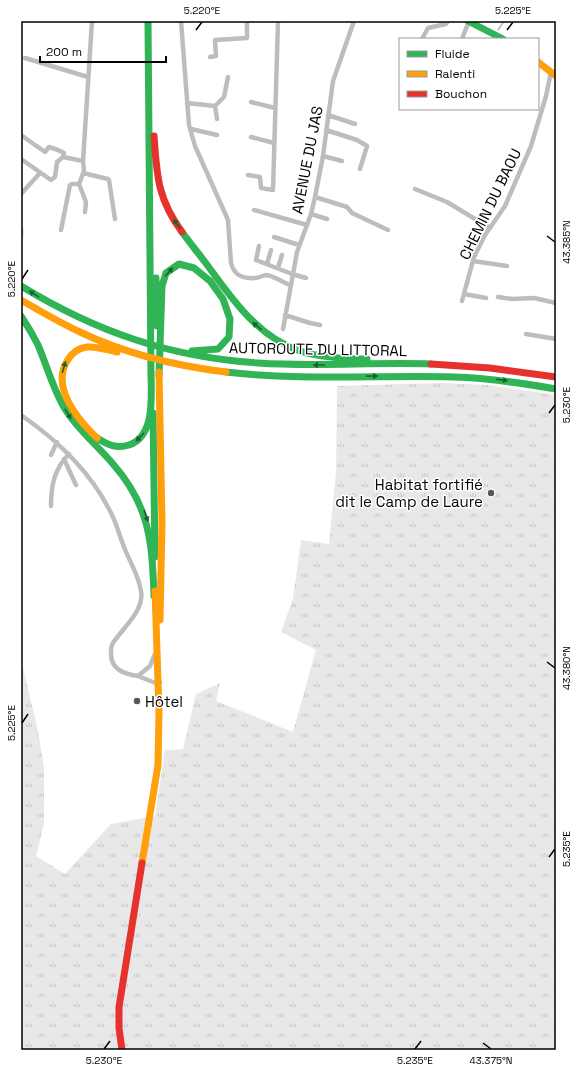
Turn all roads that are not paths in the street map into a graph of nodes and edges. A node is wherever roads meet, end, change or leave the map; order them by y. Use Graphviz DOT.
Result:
graph roads {
  1 [pos="92,21"];
  2 [pos="148,21"];
  3 [pos="152,21"];
  4 [pos="181,21"];
  5 [pos="247,21"];
  6 [pos="278,21"];
  7 [pos="354,21"];
  8 [pos="448,21"];
  9 [pos="468,21"];
  10 [pos="423,38"];
  11 [pos="462,38"];
  12 [pos="501,38"];
  13 [pos="25,58"];
  14 [pos="210,58"];
  15 [pos="539,63"];
  16 [pos="553,74"];
  17 [pos="88,77"];
  18 [pos="228,77"];
  19 [pos="251,102"];
  20 [pos="187,103"];
  21 [pos="215,106"];
  22 [pos="275,108"];
  23 [pos="328,115"];
  24 [pos="217,119"];
  25 [pos="355,124"];
  26 [pos="190,129"];
  27 [pos="326,130"];
  28 [pos="21,135"];
  29 [pos="217,135"];
  30 [pos="154,136"];
  31 [pos="251,138"];
  32 [pos="274,143"];
  33 [pos="323,156"];
  34 [pos="63,157"];
  35 [pos="21,159"];
  36 [pos="83,161"];
  37 [pos="342,161"];
  38 [pos="360,169"];
  39 [pos="40,173"];
  40 [pos="83,173"];
  41 [pos="248,175"];
  42 [pos="79,184"];
  43 [pos="415,189"];
  44 [pos="21,194"];
  45 [pos="315,197"];
  46 [pos="254,210"];
  47 [pos="85,212"];
  48 [pos="311,214"];
  49 [pos="115,219"];
  50 [pos="327,219"];
  51 [pos="307,225"];
  52 [pos="490,228"];
  53 [pos="21,229"];
  54 [pos="61,230"];
  55 [pos="388,230"];
  56 [pos="21,236"];
  57 [pos="274,237"];
  58 [pos="299,245"];
  59 [pos="259,246"];
  60 [pos="271,250"];
  61 [pos="282,255"];
  62 [pos="473,261"];
  63 [pos="267,264"];
  64 [pos="507,266"];
  65 [pos="278,268"];
  66 [pos="292,274"];
  67 [pos="306,278"];
  68 [pos="21,286"];
  69 [pos="290,286"];
  70 [pos="464,294"];
  71 [pos="498,297"];
  72 [pos="486,298"];
  73 [pos="21,300"];
  74 [pos="462,301"];
  75 [pos="556,303"];
  76 [pos="56,307"];
  77 [pos="285,315"];
  78 [pos="21,316"];
  79 [pos="320,325"];
  80 [pos="283,329"];
  81 [pos="526,334"];
  82 [pos="156,336"];
  83 [pos="556,339"];
  84 [pos="456,365"];
  85 [pos="151,372"];
  86 [pos="292,377"];
  87 [pos="556,377"];
  88 [pos="556,389"];
  89 [pos="21,415"];
  90 [pos="57,442"];
  91 [pos="69,454"];
  92 [pos="51,455"];
  93 [pos="64,459"];
  94 [pos="76,484"];
  95 [pos="51,506"];
  96 [pos="154,596"];
  97 [pos="156,651"];
  98 [pos="147,668"];
  99 [pos="138,676"];
  100 [pos="159,678"];
  101 [pos="122,1050"];
  1 -- 17 [label="street"];
  2 -- 82 [label="main road"];
  3 -- 30 [label="main road"];
  4 -- 20 [label="street"];
  5 -- 14 [label="street"];
  6 -- 22 [label="street"];
  7 -- 23 [label="street, AVENUE DU JAS"];
  8 -- 10 [label="street"];
  9 -- 11 [label="street"];
  9 -- 12 [label="main road"];
  13 -- 17 [label="street"];
  15 -- 16 [label="main road"];
  16 -- 52 [label="street, CHEMIN DU BAOU"];
  17 -- 36 [label="street"];
  18 -- 21 [label="street"];
  19 -- 22 [label="street"];
  20 -- 21 [label="street"];
  20 -- 26 [label="street"];
  21 -- 24 [label="street"];
  22 -- 32 [label="street"];
  23 -- 25 [label="street"];
  23 -- 27 [label="street, AVENUE DU JAS"];
  26 -- 29 [label="street"];
  26 -- 69 [label="street"];
  27 -- 33 [label="street, AVENUE DU JAS"];
  27 -- 38 [label="street"];
  28 -- 34 [label="street"];
  30 -- 82 [label="main road"];
  84 -- 30 [label="main road, one-way"];
  31 -- 32 [label="street"];
  32 -- 41 [label="street"];
  33 -- 37 [label="street"];
  33 -- 45 [label="street, AVENUE DU JAS"];
  34 -- 36 [label="street"];
  34 -- 39 [label="street"];
  35 -- 39 [label="street"];
  36 -- 40 [label="street"];
  39 -- 44 [label="street"];
  40 -- 42 [label="street"];
  40 -- 49 [label="street"];
  42 -- 47 [label="street"];
  42 -- 54 [label="street"];
  43 -- 52 [label="street"];
  45 -- 48 [label="street, AVENUE DU JAS"];
  45 -- 55 [label="street"];
  46 -- 51 [label="street"];
  48 -- 50 [label="street"];
  48 -- 51 [label="street, AVENUE DU JAS"];
  51 -- 58 [label="street, AVENUE DU JAS"];
  52 -- 62 [label="street, CHEMIN DU BAOU"];
  53 -- 56 [label="street"];
  57 -- 58 [label="street"];
  58 -- 66 [label="street, AVENUE DU JAS"];
  59 -- 63 [label="street"];
  60 -- 63 [label="street"];
  61 -- 65 [label="street"];
  62 -- 64 [label="street"];
  62 -- 70 [label="street, CHEMIN DU BAOU"];
  63 -- 65 [label="street"];
  65 -- 66 [label="street"];
  66 -- 67 [label="street"];
  66 -- 69 [label="street, AVENUE DU JAS"];
  76 -- 68 [label="main road, AUTOROUTE DU LITTORAL, one-way"];
  69 -- 77 [label="street, AVENUE DU JAS"];
  70 -- 72 [label="street"];
  70 -- 74 [label="street, CHEMIN DU BAOU"];
  71 -- 75 [label="street"];
  73 -- 86 [label="main road, AUTOROUTE DU LITTORAL"];
  82 -- 76 [label="main road, one-way"];
  84 -- 76 [label="main road, AUTOROUTE DU LITTORAL, one-way"];
  77 -- 79 [label="street"];
  77 -- 80 [label="street, AVENUE DU JAS"];
  78 -- 96 [label="main road, one-way"];
  81 -- 83 [label="street"];
  82 -- 85 [label="main road"];
  82 -- 100 [label="main road"];
  84 -- 87 [label="main road, AUTOROUTE DU LITTORAL"];
  85 -- 86 [label="main road, one-way"];
  85 -- 96 [label="main road"];
  86 -- 88 [label="main road, AUTOROUTE DU LITTORAL, one-way"];
  89 -- 90 [label="street"];
  90 -- 91 [label="street"];
  90 -- 92 [label="street"];
  91 -- 93 [label="street"];
  91 -- 99 [label="street"];
  93 -- 94 [label="street"];
  93 -- 95 [label="street"];
  96 -- 97 [label="main road"];
  97 -- 98 [label="street"];
  97 -- 100 [label="main road"];
  98 -- 99 [label="street"];
  98 -- 100 [label="street"];
  99 -- 100 [label="street"];
  100 -- 101 [label="main road"];
}
